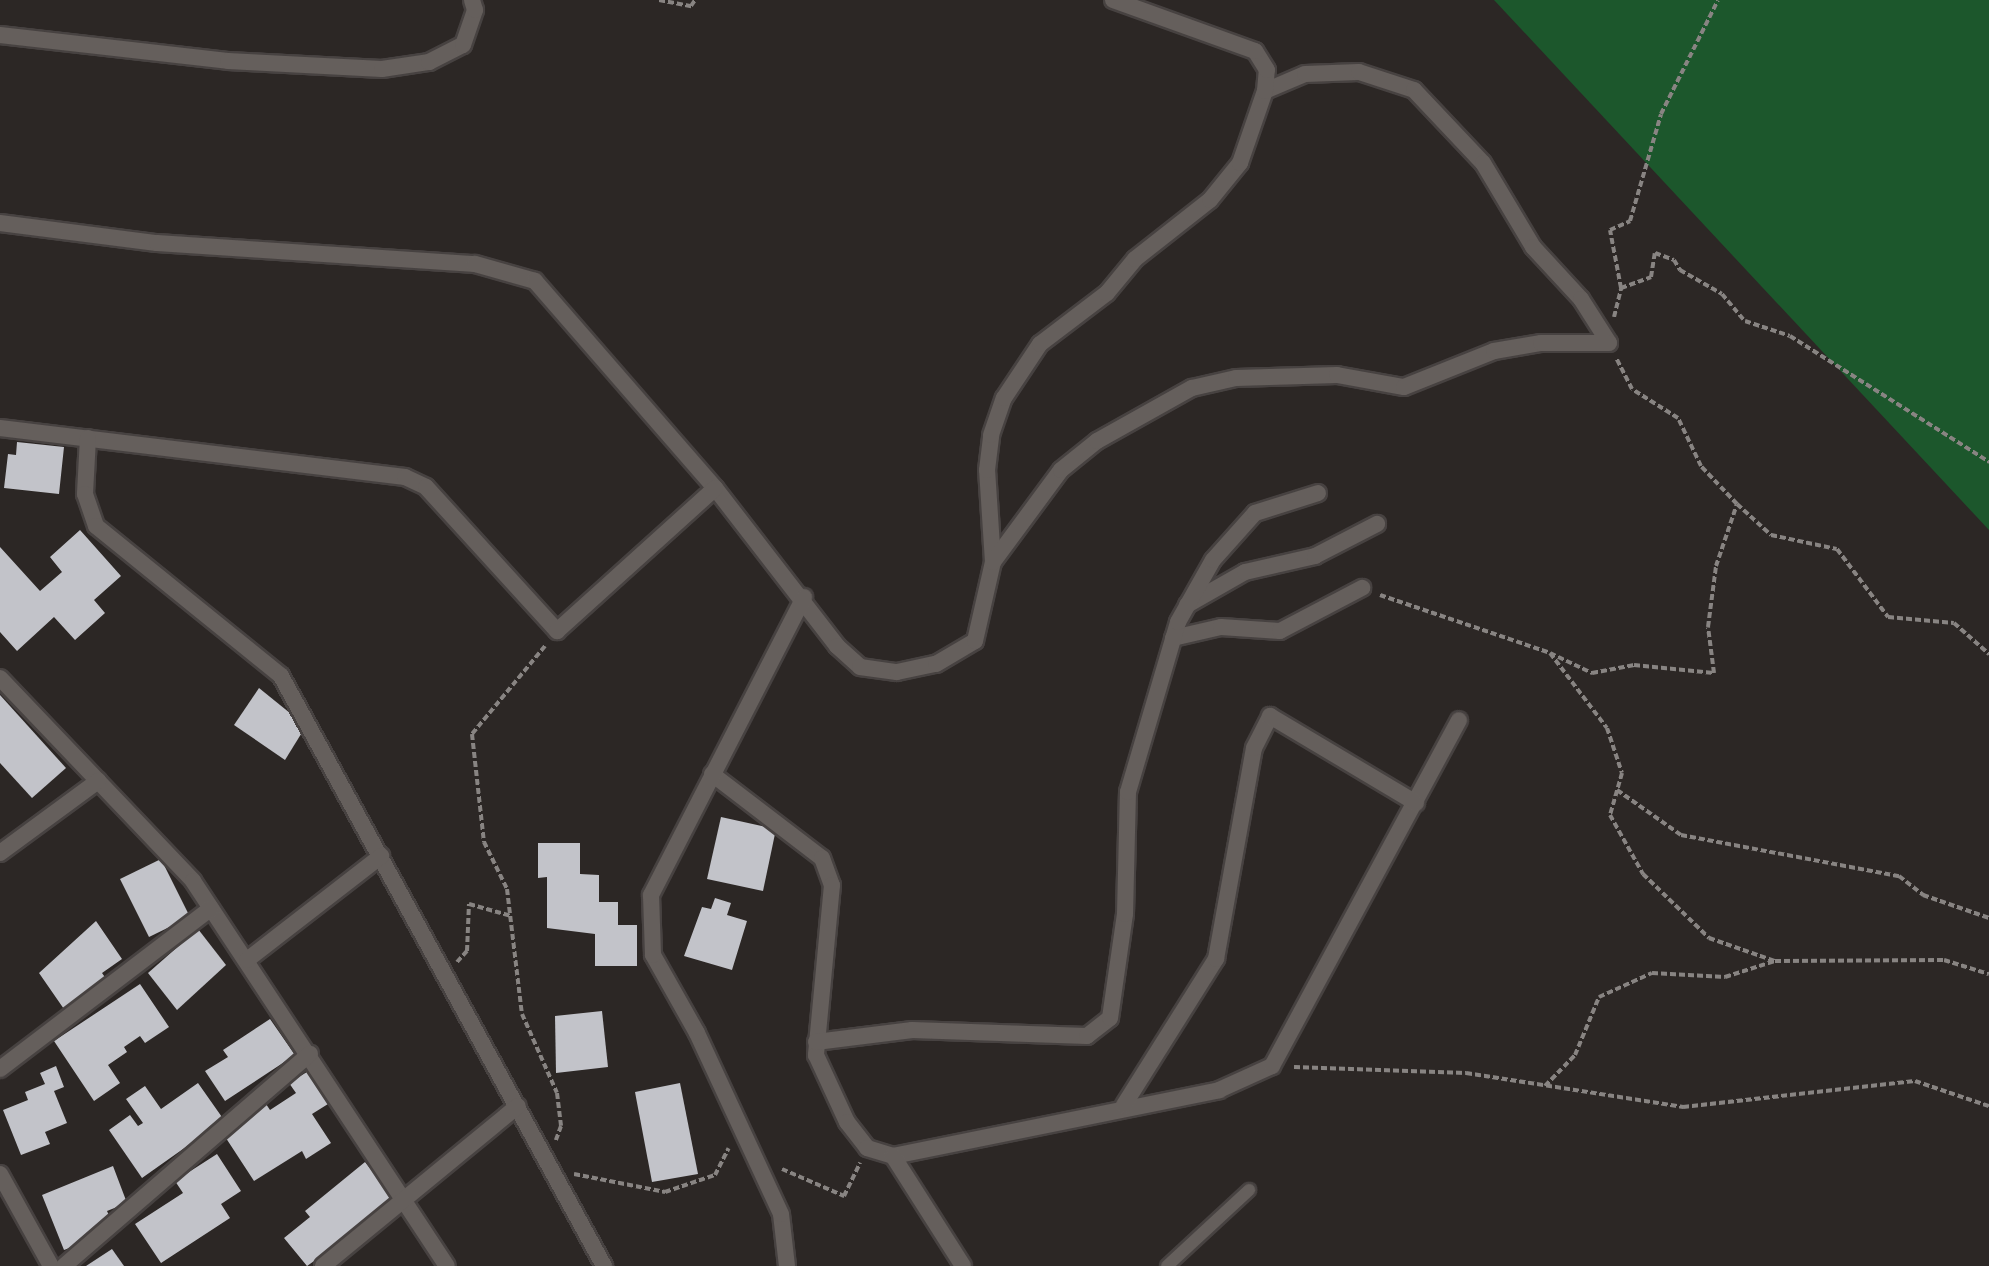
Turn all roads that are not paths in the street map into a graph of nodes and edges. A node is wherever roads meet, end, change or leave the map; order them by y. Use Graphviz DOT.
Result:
graph roads {
  1 [pos="472,0"];
  2 [pos="1113,0"];
  3 [pos="0,35"];
  4 [pos="1265,91"];
  5 [pos="0,223"];
  6 [pos="0,428"];
  7 [pos="88,438"];
  8 [pos="715,488"];
  9 [pos="1318,493"];
  10 [pos="1377,524"];
  11 [pos="993,562"];
  12 [pos="1362,588"];
  13 [pos="804,597"];
  14 [pos="1187,605"];
  15 [pos="1173,638"];
  16 [pos="0,678"];
  17 [pos="1459,720"];
  18 [pos="712,774"];
  19 [pos="98,782"];
  20 [pos="1416,803"];
  21 [pos="0,853"];
  22 [pos="381,856"];
  23 [pos="211,908"];
  24 [pos="247,960"];
  25 [pos="816,1042"];
  26 [pos="310,1054"];
  27 [pos="0,1069"];
  28 [pos="1124,1105"];
  29 [pos="518,1106"];
  30 [pos="893,1156"];
  31 [pos="0,1174"];
  32 [pos="1249,1190"];
  33 [pos="405,1197"];
  34 [pos="51,1266"];
  35 [pos="64,1266"];
  36 [pos="323,1266"];
  37 [pos="447,1266"];
  38 [pos="604,1266"];
  39 [pos="786,1266"];
  40 [pos="963,1266"];
  41 [pos="1167,1266"];
  1 -- 3 [label="street"];
  2 -- 4 [label="street"];
  4 -- 11 [label="street"];
  4 -- 11 [label="street"];
  5 -- 8 [label="street"];
  6 -- 7 [label="street"];
  7 -- 8 [label="street"];
  7 -- 22 [label="street"];
  8 -- 13 [label="street"];
  9 -- 14 [label="street"];
  10 -- 14 [label="street"];
  11 -- 13 [label="street"];
  12 -- 15 [label="street"];
  13 -- 18 [label="street"];
  14 -- 15 [label="street"];
  15 -- 25 [label="street"];
  16 -- 19 [label="street"];
  17 -- 20 [label="street"];
  18 -- 25 [label="street"];
  18 -- 39 [label="street"];
  19 -- 21 [label="street"];
  19 -- 23 [label="street"];
  20 -- 28 [label="street"];
  20 -- 28 [label="street"];
  22 -- 24 [label="street"];
  22 -- 29 [label="street"];
  23 -- 24 [label="street"];
  23 -- 27 [label="street"];
  24 -- 26 [label="street"];
  25 -- 30 [label="street"];
  26 -- 33 [label="street"];
  26 -- 35 [label="street"];
  28 -- 30 [label="street"];
  29 -- 33 [label="street"];
  29 -- 38 [label="street"];
  30 -- 40 [label="street"];
  31 -- 34 [label="street"];
  32 -- 41 [label="lane"];
  33 -- 36 [label="street"];
  33 -- 37 [label="street"];
}
